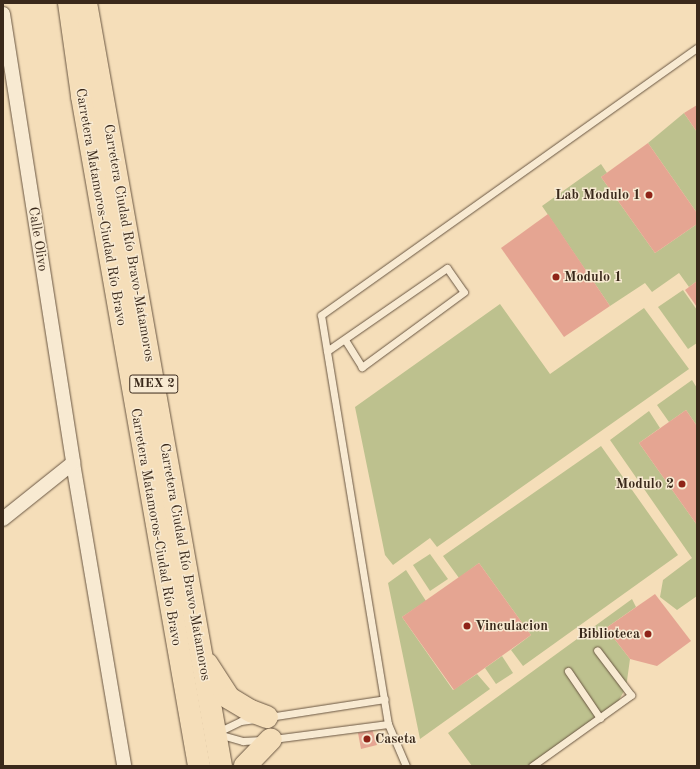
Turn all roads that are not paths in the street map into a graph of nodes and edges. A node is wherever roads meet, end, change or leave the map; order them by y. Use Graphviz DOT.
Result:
graph roads {
  1 [pos="69,3"];
  2 [pos="86,3"];
  3 [pos="3,14"];
  4 [pos="697,48"];
  5 [pos="345,340"];
  6 [pos="327,351"];
  7 [pos="73,463"];
  8 [pos="3,519"];
  9 [pos="160,552"];
  10 [pos="597,650"];
  11 [pos="202,656"];
  12 [pos="568,671"];
  13 [pos="385,699"];
  14 [pos="267,717"];
  15 [pos="600,718"];
  16 [pos="388,724"];
  17 [pos="216,733"];
  18 [pos="270,739"];
  19 [pos="124,766"];
  20 [pos="199,766"];
  21 [pos="212,766"];
  22 [pos="221,766"];
  23 [pos="245,766"];
  24 [pos="406,766"];
  25 [pos="532,766"];
  1 -- 9 [label="highway, Carretera Matamoros-Ciudad Río Bravo / MEX 2"];
  2 -- 11 [label="highway, Carretera Ciudad Río Bravo-Matamoros / MEX 2"];
  3 -- 7 [label="street, Calle Olivo"];
  4 -- 6 [label="lane"];
  5 -- 5 [label="lane"];
  5 -- 6 [label="lane"];
  6 -- 13 [label="lane"];
  7 -- 8 [label="street"];
  7 -- 19 [label="street, Calle Olivo"];
  9 -- 17 [label="highway"];
  9 -- 20 [label="highway, Carretera Matamoros-Ciudad Río Bravo / MEX 2"];
  10 -- 15 [label="lane"];
  11 -- 14 [label="highway"];
  11 -- 17 [label="highway, Carretera Ciudad Río Bravo-Matamoros / MEX 2"];
  12 -- 15 [label="lane"];
  13 -- 14 [label="lane"];
  13 -- 16 [label="lane"];
  14 -- 17 [label="lane"];
  15 -- 25 [label="lane"];
  16 -- 18 [label="lane"];
  16 -- 24 [label="lane"];
  17 -- 18 [label="lane"];
  17 -- 21 [label="highway"];
  17 -- 22 [label="highway, Carretera Ciudad Río Bravo-Matamoros / MEX 2"];
  18 -- 23 [label="highway"];
}
